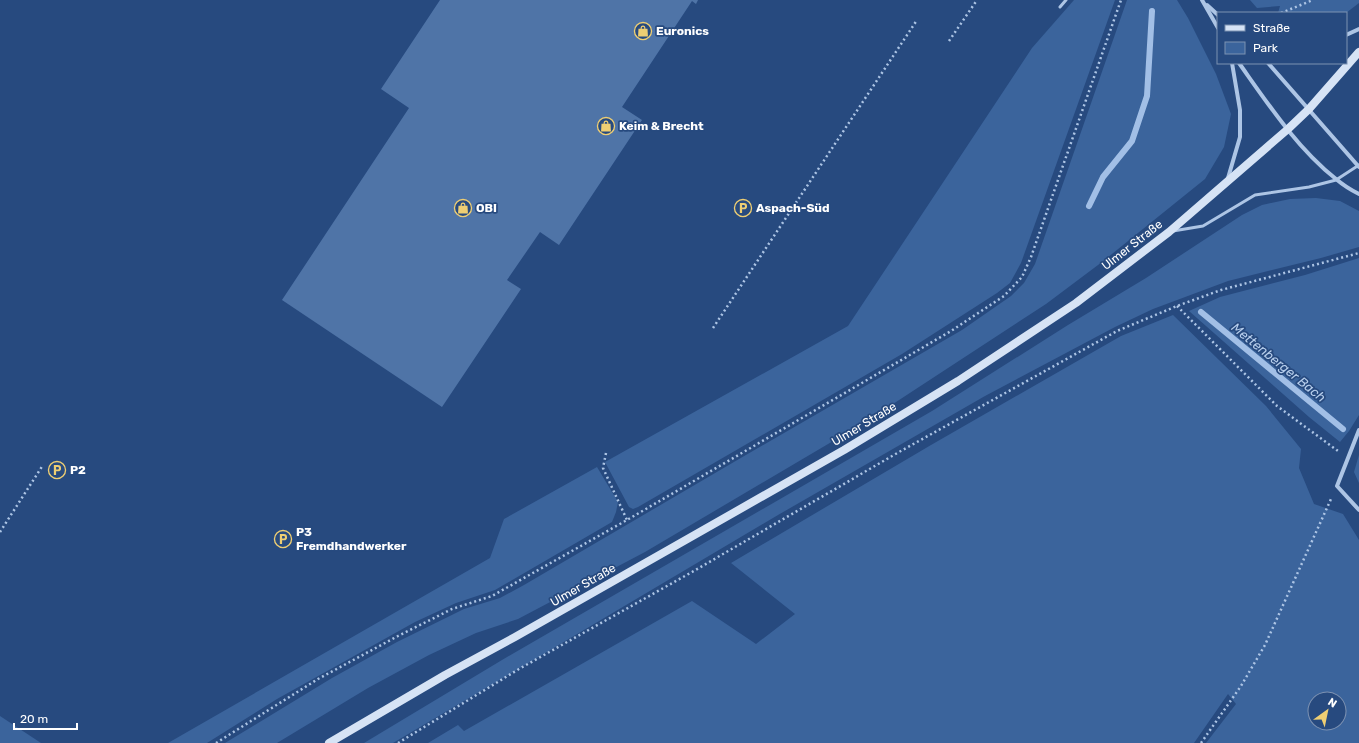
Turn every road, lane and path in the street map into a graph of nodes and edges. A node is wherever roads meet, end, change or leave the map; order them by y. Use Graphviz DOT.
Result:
graph roads {
  1 [pos="977,0"];
  2 [pos="1066,0"];
  3 [pos="1121,0"];
  4 [pos="1313,0"];
  5 [pos="1202,1"];
  6 [pos="1060,7"];
  7 [pos="1283,12"];
  8 [pos="1217,14"];
  9 [pos="917,20"];
  10 [pos="1217,26"];
  11 [pos="1359,29"];
  12 [pos="1347,35"];
  13 [pos="949,41"];
  14 [pos="1359,52"];
  15 [pos="1232,64"];
  16 [pos="1240,64"];
  17 [pos="1269,64"];
  18 [pos="1309,108"];
  19 [pos="1288,129"];
  20 [pos="1359,166"];
  21 [pos="1336,180"];
  22 [pos="1227,182"];
  23 [pos="1359,194"];
  24 [pos="1169,232"];
  25 [pos="1359,253"];
  26 [pos="1177,306"];
  27 [pos="713,328"];
  28 [pos="1359,430"];
  29 [pos="606,453"];
  30 [pos="1348,459"];
  31 [pos="43,465"];
  32 [pos="1337,486"];
  33 [pos="1359,510"];
  34 [pos="627,520"];
  35 [pos="0,532"];
  36 [pos="216,743"];
  37 [pos="329,743"];
  38 [pos="398,743"];
  39 [pos="1201,743"];
  1 -- 13 [label="path"];
  2 -- 6 [label="lane"];
  3 -- 34 [label="path"];
  4 -- 7 [label="path"];
  5 -- 8 [label="street"];
  5 -- 10 [label="street"];
  9 -- 27 [label="path"];
  11 -- 12 [label="street"];
  14 -- 18 [label="main road, Ulmer Straße"];
  15 -- 22 [label="street"];
  16 -- 19 [label="street"];
  17 -- 18 [label="street"];
  18 -- 19 [label="main road, Ulmer Straße"];
  18 -- 20 [label="street"];
  19 -- 21 [label="street"];
  19 -- 22 [label="main road, Ulmer Straße"];
  20 -- 21 [label="lane"];
  21 -- 23 [label="street"];
  21 -- 24 [label="lane"];
  22 -- 24 [label="main road, Ulmer Straße"];
  24 -- 37 [label="main road, Ulmer Straße"];
  25 -- 26 [label="path"];
  26 -- 30 [label="path"];
  26 -- 38 [label="path"];
  28 -- 30 [label="street"];
  29 -- 34 [label="path"];
  30 -- 32 [label="street"];
  31 -- 35 [label="path"];
  32 -- 33 [label="street"];
  32 -- 39 [label="path"];
  34 -- 36 [label="path"];
}
